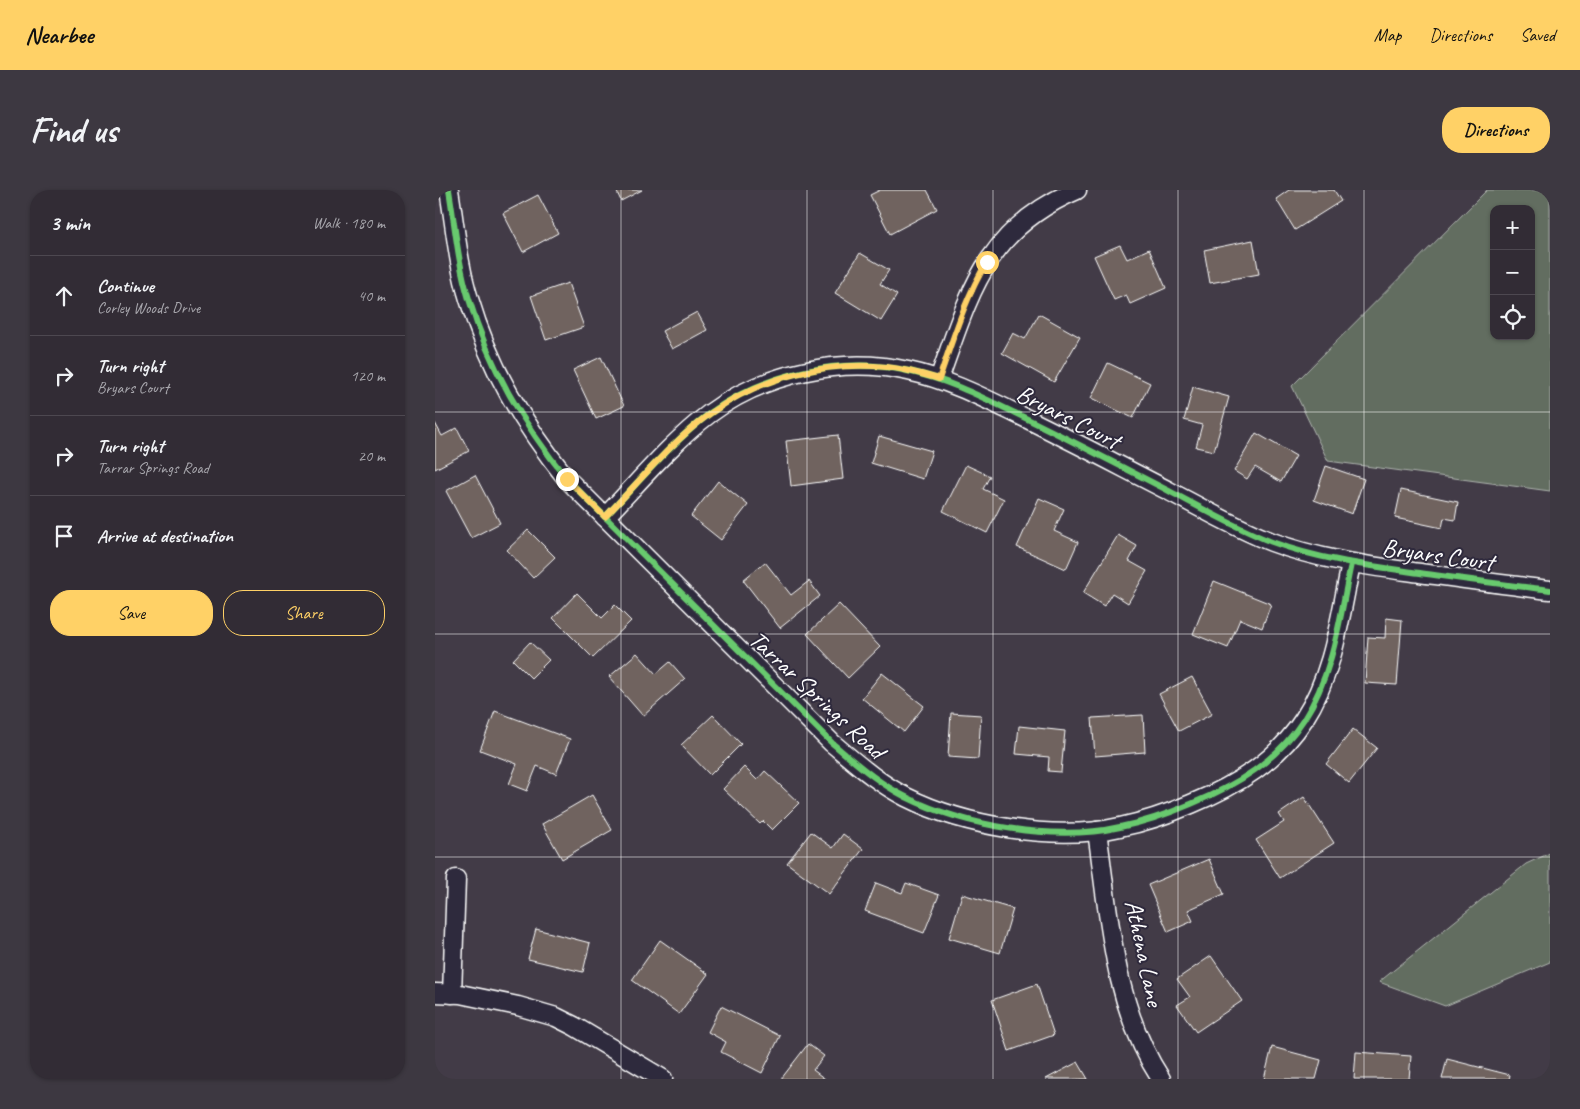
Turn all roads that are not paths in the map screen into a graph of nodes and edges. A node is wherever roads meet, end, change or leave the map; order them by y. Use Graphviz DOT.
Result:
graph roads {
  1 [pos="449,190"];
  2 [pos="1077,190"];
  3 [pos="939,379"];
  4 [pos="605,517"];
  5 [pos="1351,564"];
  6 [pos="1550,590"];
  7 [pos="1097,831"];
  8 [pos="456,879"];
  9 [pos="443,994"];
  10 [pos="663,1079"];
  11 [pos="1161,1079"];
  1 -- 4 [label="street, Tarrar Springs Road"];
  2 -- 3 [label="street"];
  3 -- 4 [label="street, Bryars Court"];
  3 -- 5 [label="street, Bryars Court"];
  4 -- 7 [label="street, Tarrar Springs Road"];
  5 -- 6 [label="street, Bryars Court"];
  5 -- 7 [label="street, Tarrar Springs Road"];
  7 -- 11 [label="street, Athena Lane"];
  8 -- 9 [label="street"];
  9 -- 10 [label="street"];
}
